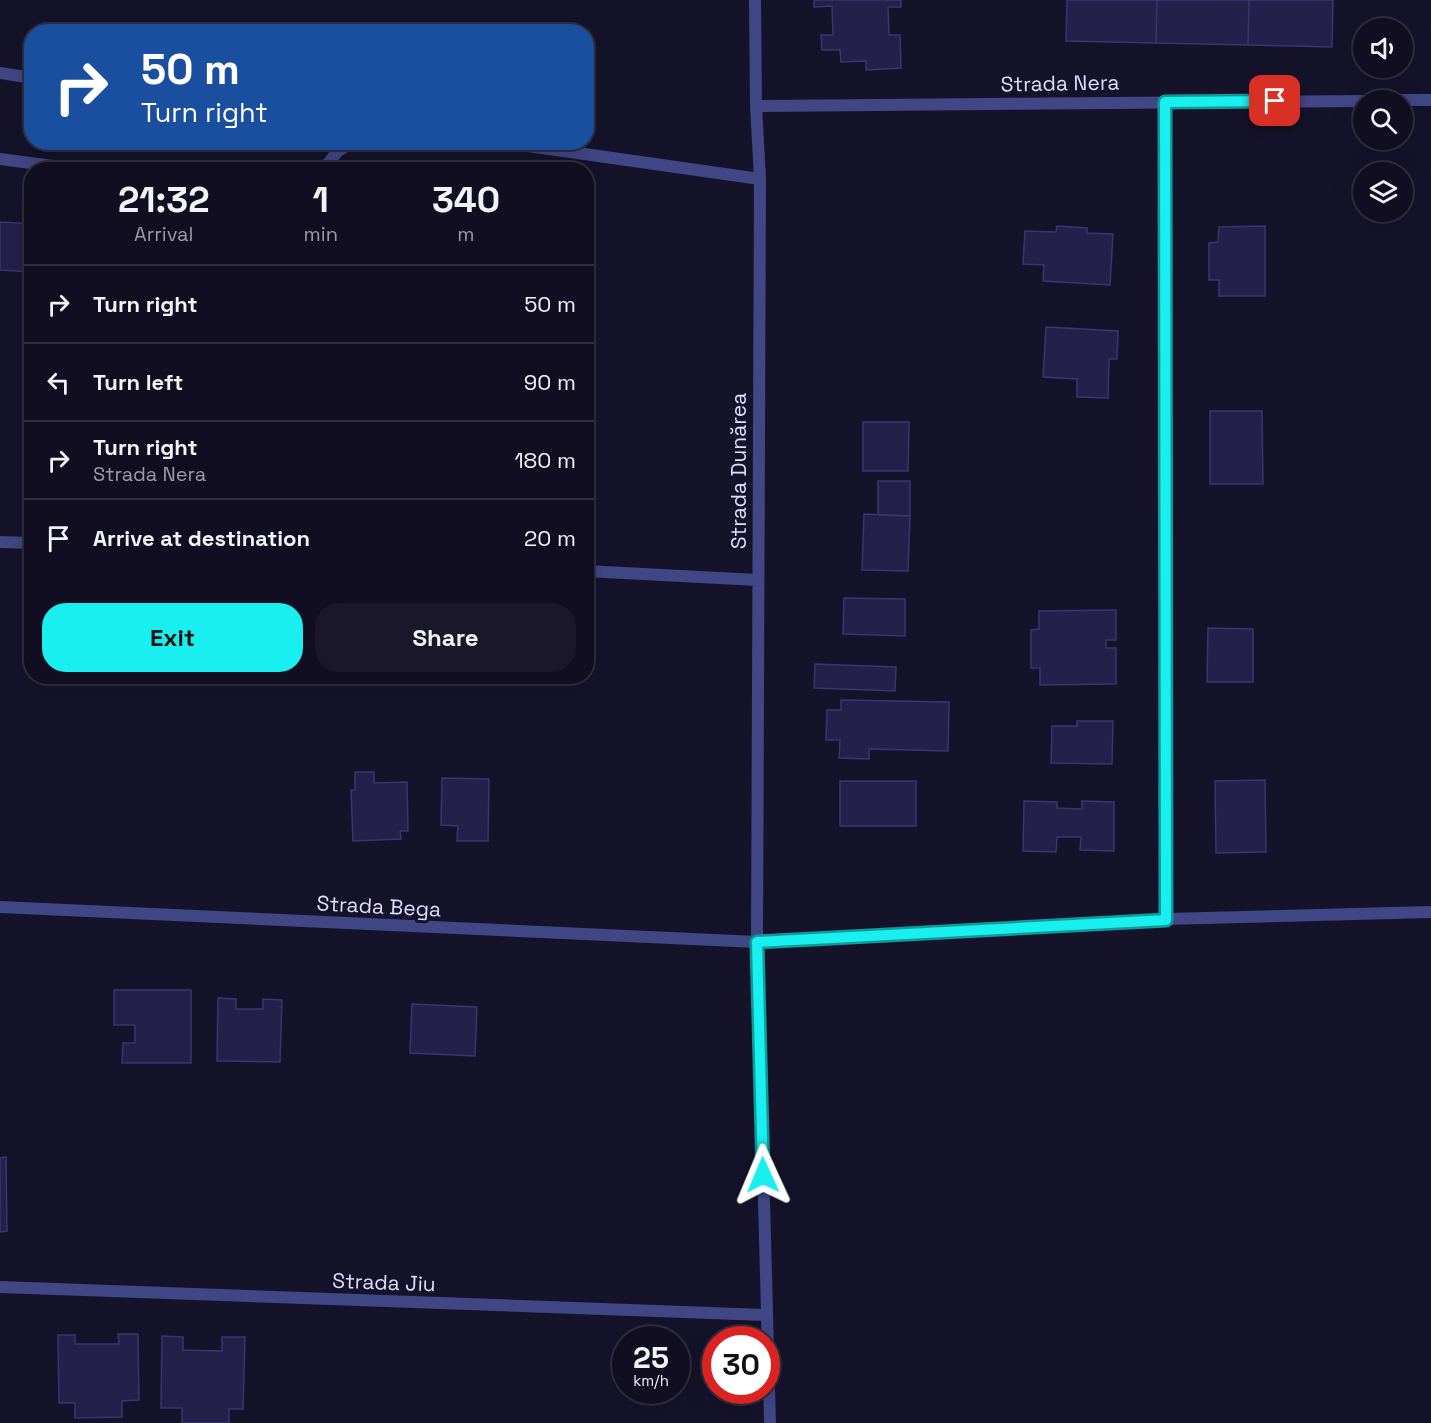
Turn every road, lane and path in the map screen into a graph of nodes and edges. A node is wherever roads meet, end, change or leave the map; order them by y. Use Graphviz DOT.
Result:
graph roads {
  1 [pos="755,0"];
  2 [pos="0,73"];
  3 [pos="24,77"];
  4 [pos="1413,100"];
  5 [pos="1431,100"];
  6 [pos="1353,101"];
  7 [pos="1165,102"];
  8 [pos="756,106"];
  9 [pos="340,150"];
  10 [pos="556,150"];
  11 [pos="0,159"];
  12 [pos="24,162"];
  13 [pos="329,162"];
  14 [pos="760,179"];
  15 [pos="0,542"];
  16 [pos="24,543"];
  17 [pos="594,572"];
  18 [pos="757,580"];
  19 [pos="0,907"];
  20 [pos="1431,912"];
  21 [pos="1166,920"];
  22 [pos="757,942"];
  23 [pos="0,1287"];
  24 [pos="767,1315"];
  25 [pos="770,1423"];
  1 -- 8 [label="street, Strada Dunărea"];
  2 -- 3 [label="street"];
  4 -- 5 [label="street"];
  6 -- 7 [label="street, Strada Nera"];
  7 -- 8 [label="street, Strada Nera"];
  7 -- 21 [label="street"];
  8 -- 14 [label="street, Strada Dunărea"];
  9 -- 13 [label="street"];
  10 -- 14 [label="street"];
  11 -- 12 [label="street"];
  14 -- 18 [label="street, Strada Dunărea"];
  15 -- 16 [label="street"];
  17 -- 18 [label="street"];
  18 -- 22 [label="street, Strada Dunărea"];
  19 -- 22 [label="street, Strada Bega"];
  20 -- 21 [label="street, Strada Bega"];
  21 -- 22 [label="street, Strada Bega"];
  22 -- 24 [label="street, Strada Dunărea"];
  23 -- 24 [label="street, Strada Jiu"];
  24 -- 25 [label="street, Strada Dunărea"];
}
